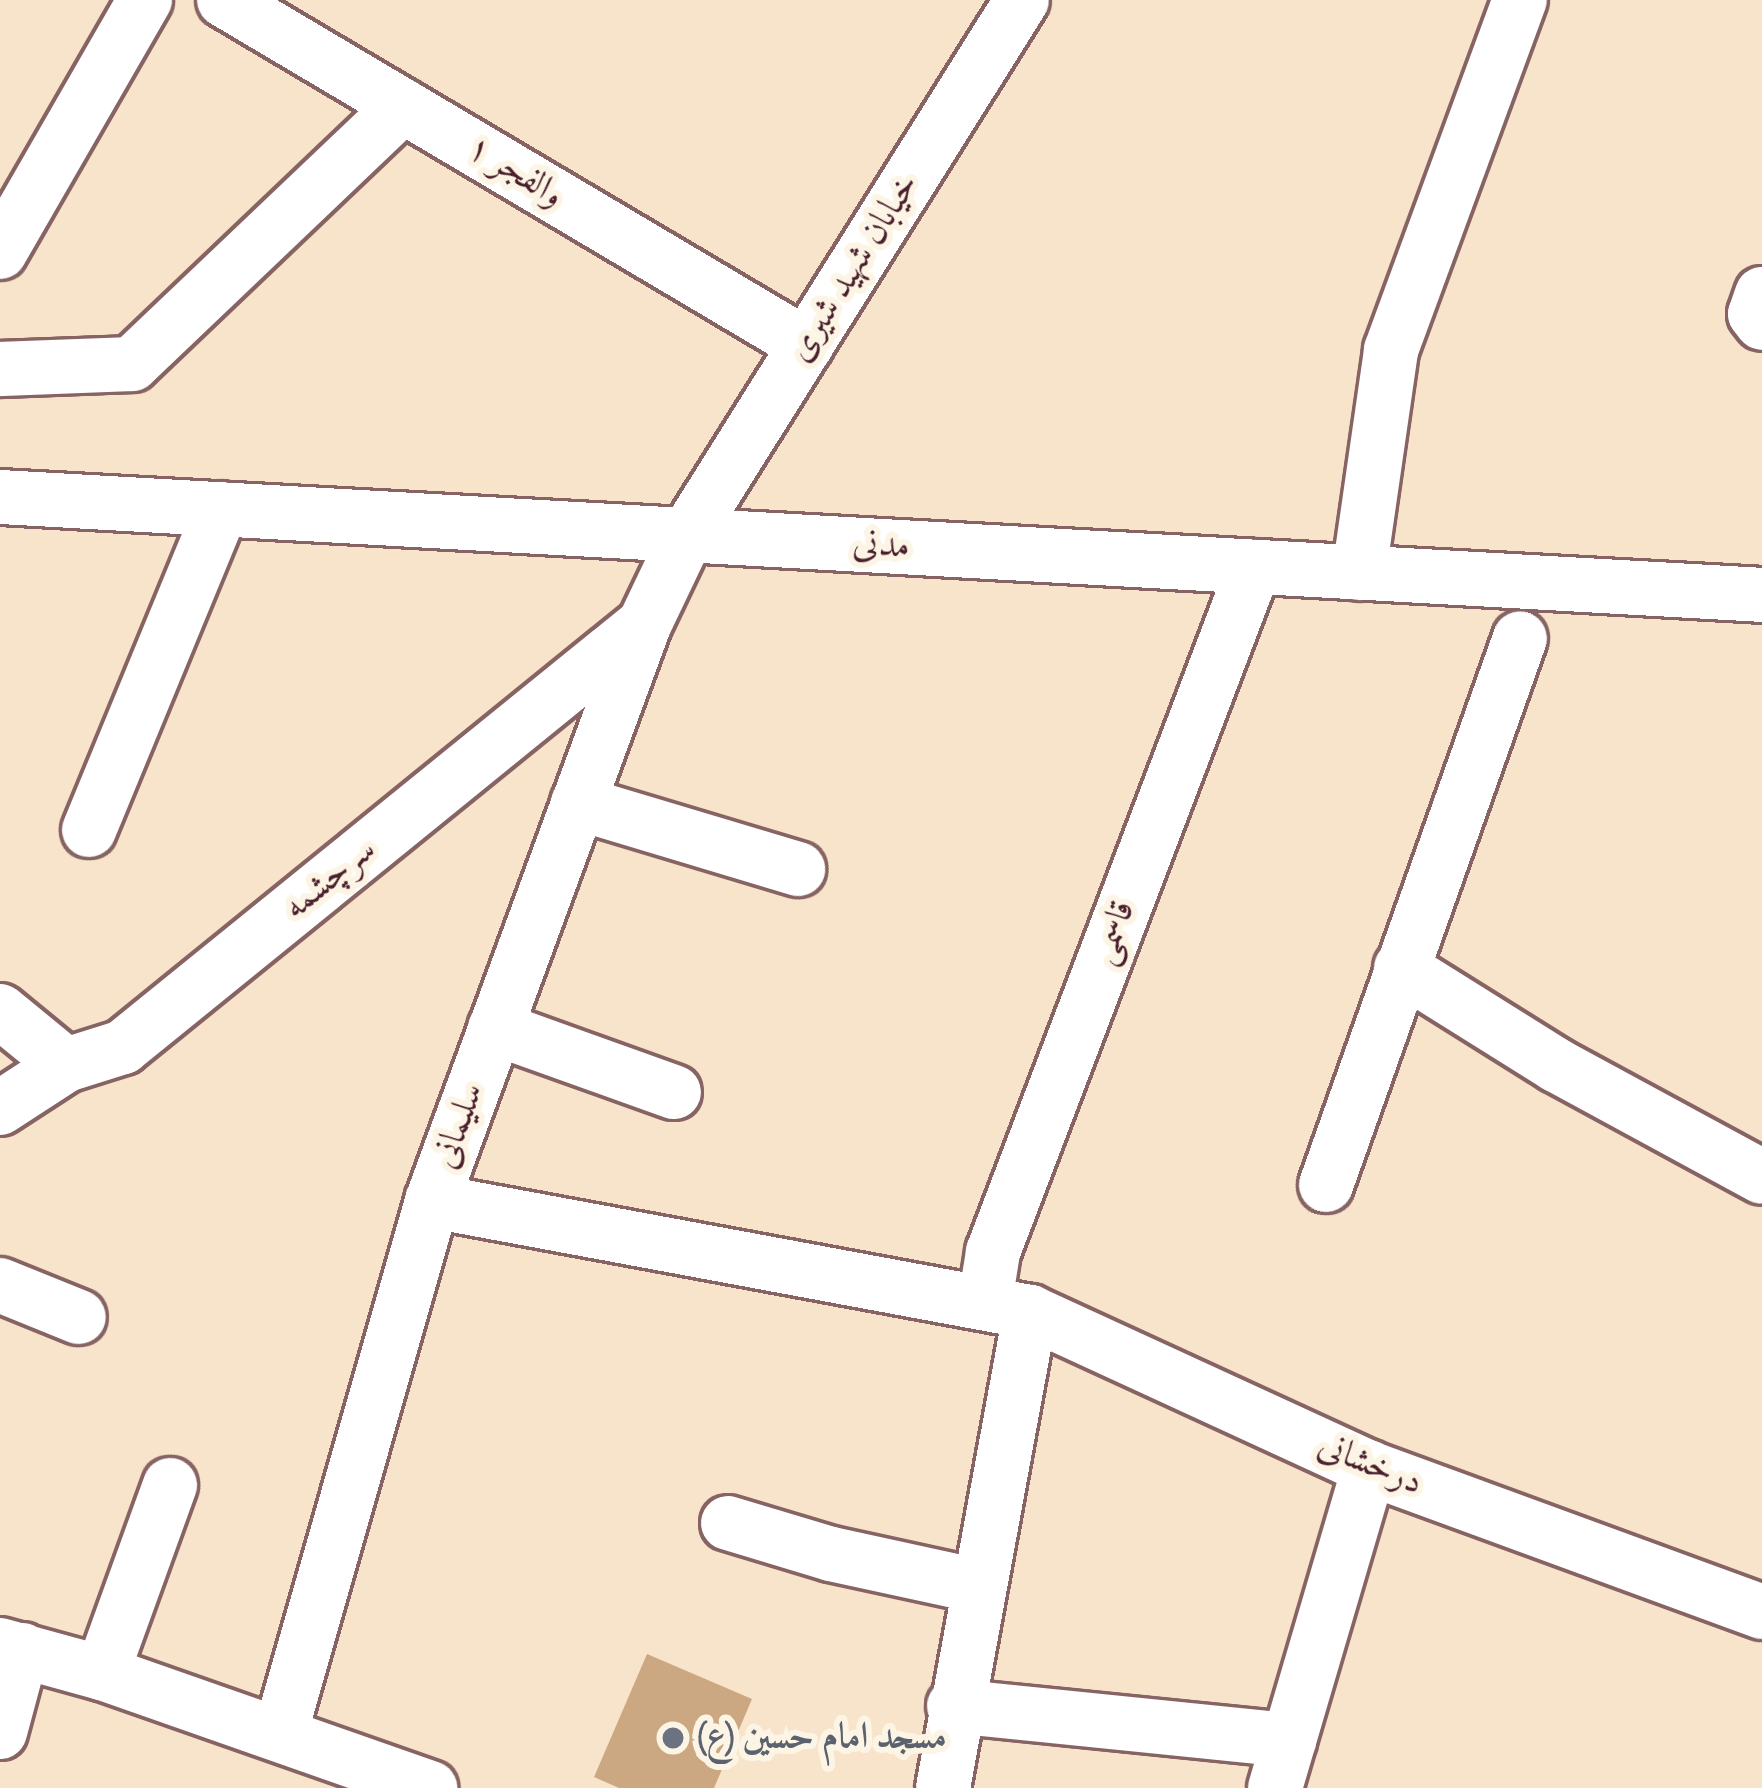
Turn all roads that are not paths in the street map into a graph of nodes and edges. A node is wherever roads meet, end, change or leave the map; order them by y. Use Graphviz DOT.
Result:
graph roads {
  1 [pos="145,0"];
  2 [pos="224,0"];
  3 [pos="1022,0"];
  4 [pos="1520,0"];
  5 [pos="311,22"];
  6 [pos="404,106"];
  7 [pos="0,252"];
  8 [pos="1762,294"];
  9 [pos="1762,323"];
  10 [pos="806,345"];
  11 [pos="0,369"];
  12 [pos="0,496"];
  13 [pos="221,509"];
  14 [pos="687,535"];
  15 [pos="1254,567"];
  16 [pos="1359,573"];
  17 [pos="1762,596"];
  18 [pos="644,625"];
  19 [pos="1520,638"];
  20 [pos="578,803"];
  21 [pos="89,830"];
  22 [pos="798,868"];
  23 [pos="1401,968"];
  24 [pos="0,1011"];
  25 [pos="495,1028"];
  26 [pos="66,1065"];
  27 [pos="674,1092"];
  28 [pos="0,1108"];
  29 [pos="1762,1177"];
  30 [pos="1326,1185"];
  31 [pos="432,1201"];
  32 [pos="0,1285"];
  33 [pos="1008,1307"];
  34 [pos="80,1317"];
  35 [pos="1370,1468"];
  36 [pos="170,1485"];
  37 [pos="728,1523"];
  38 [pos="978,1586"];
  39 [pos="1762,1612"];
  40 [pos="11,1647"];
  41 [pos="103,1673"];
  42 [pos="954,1706"];
  43 [pos="0,1732"];
  44 [pos="280,1734"];
  45 [pos="1282,1764"];
  46 [pos="430,1788"];
  47 [pos="943,1788"];
  1 -- 7 [label="street"];
  2 -- 5 [label="street, والفجر ۱"];
  3 -- 10 [label="street, خیابان شهید شیری"];
  4 -- 16 [label="street"];
  5 -- 6 [label="street, والفجر ۱"];
  6 -- 10 [label="street, والفجر ۱"];
  6 -- 11 [label="street"];
  8 -- 9 [label="street"];
  10 -- 14 [label="street, خیابان شهید شیری"];
  12 -- 13 [label="street, مدنی"];
  13 -- 14 [label="street, مدنی"];
  13 -- 21 [label="street"];
  14 -- 15 [label="street, مدنی"];
  14 -- 18 [label="street, سلیمانی"];
  15 -- 16 [label="street, مدنی"];
  15 -- 33 [label="street, قاسمی"];
  16 -- 17 [label="street, مدنی"];
  18 -- 20 [label="street, سلیمانی"];
  18 -- 26 [label="street, سرچشمه"];
  19 -- 23 [label="street"];
  20 -- 22 [label="street"];
  20 -- 25 [label="street, سلیمانی"];
  23 -- 29 [label="street"];
  23 -- 30 [label="street"];
  24 -- 26 [label="street"];
  25 -- 27 [label="street"];
  25 -- 31 [label="street, سلیمانی"];
  26 -- 28 [label="street, سرچشمه"];
  31 -- 33 [label="street, درخشانی"];
  31 -- 44 [label="street, سلیمانی"];
  32 -- 34 [label="street"];
  33 -- 35 [label="street, درخشانی"];
  33 -- 38 [label="street, قاسمی"];
  35 -- 39 [label="street, درخشانی"];
  35 -- 45 [label="street"];
  36 -- 41 [label="street"];
  37 -- 38 [label="street"];
  38 -- 42 [label="street, قاسمی"];
  40 -- 41 [label="street"];
  40 -- 43 [label="street"];
  41 -- 44 [label="street"];
  42 -- 45 [label="street"];
  42 -- 47 [label="street, قاسمی"];
  44 -- 46 [label="street"];
}
